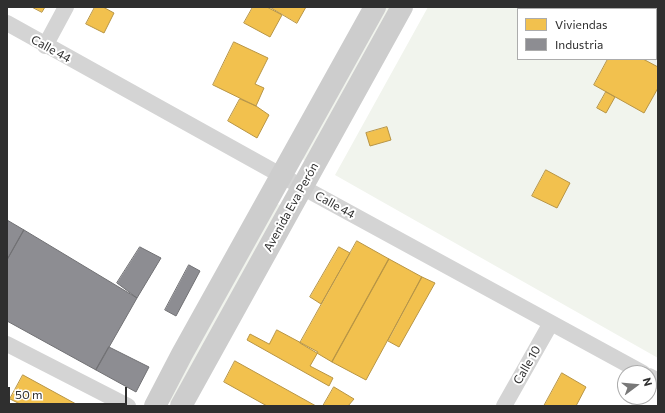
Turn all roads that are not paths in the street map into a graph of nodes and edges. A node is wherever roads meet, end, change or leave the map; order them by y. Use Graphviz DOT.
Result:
graph roads {
  1 [pos="66,7"];
  2 [pos="375,7"];
  3 [pos="402,7"];
  4 [pos="7,23"];
  5 [pos="45,46"];
  6 [pos="282,176"];
  7 [pos="302,188"];
  8 [pos="551,323"];
  9 [pos="7,344"];
  10 [pos="628,365"];
  11 [pos="128,406"];
  12 [pos="155,406"];
  13 [pos="181,406"];
  14 [pos="504,406"];
  1 -- 5 [label="street"];
  2 -- 6 [label="main road, Avenida Eva Perón"];
  3 -- 7 [label="main road, Avenida Eva Perón"];
  4 -- 5 [label="street, Calle 44"];
  5 -- 6 [label="street, Calle 44"];
  6 -- 7 [label="street, Calle 44"];
  6 -- 12 [label="main road, Avenida Eva Perón"];
  7 -- 8 [label="street, Calle 44"];
  7 -- 13 [label="main road, Avenida Eva Perón"];
  8 -- 10 [label="street, Calle 44"];
  8 -- 14 [label="street, Calle 10"];
  9 -- 11 [label="street"];
}
